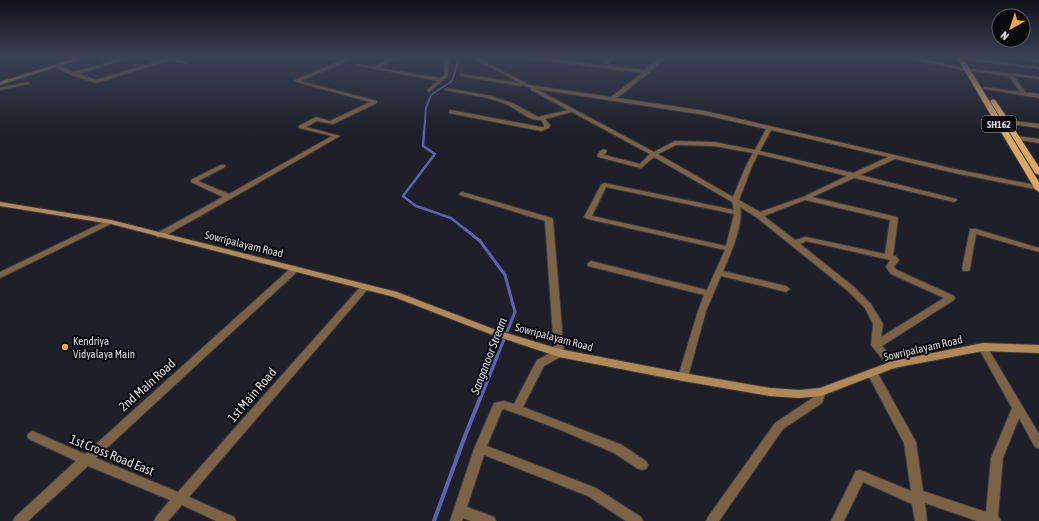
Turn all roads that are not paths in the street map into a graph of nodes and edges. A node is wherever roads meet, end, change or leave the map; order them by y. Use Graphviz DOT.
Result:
graph roads {
  1 [pos="299,82"];
  2 [pos="438,82"];
  3 [pos="506,82"];
  4 [pos="521,82"];
  5 [pos="634,82"];
  6 [pos="977,82"];
  7 [pos="980,82"];
  8 [pos="1016,82"];
  9 [pos="27,83"];
  10 [pos="528,86"];
  11 [pos="985,88"];
  12 [pos="0,89"];
  13 [pos="447,89"];
  14 [pos="429,91"];
  15 [pos="1024,94"];
  16 [pos="1039,96"];
  17 [pos="613,98"];
  18 [pos="573,110"];
  19 [pos="452,112"];
  20 [pos="542,118"];
  21 [pos="1006,122"];
  22 [pos="1039,126"];
  23 [pos="770,128"];
  24 [pos="1016,138"];
  25 [pos="1039,141"];
  26 [pos="604,151"];
  27 [pos="757,152"];
  28 [pos="654,154"];
  29 [pos="894,157"];
  30 [pos="223,166"];
  31 [pos="1037,166"];
  32 [pos="1039,173"];
  33 [pos="851,176"];
  34 [pos="1039,188"];
  35 [pos="462,194"];
  36 [pos="230,197"];
  37 [pos="805,198"];
  38 [pos="954,200"];
  39 [pos="735,201"];
  40 [pos="0,204"];
  41 [pos="738,213"];
  42 [pos="759,215"];
  43 [pos="111,222"];
  44 [pos="160,235"];
  45 [pos="794,243"];
  46 [pos="729,249"];
  47 [pos="1039,250"];
  48 [pos="889,257"];
  49 [pos="592,264"];
  50 [pos="295,269"];
  51 [pos="966,269"];
  52 [pos="719,273"];
  53 [pos="0,275"];
  54 [pos="365,287"];
  55 [pos="786,290"];
  56 [pos="710,294"];
  57 [pos="876,345"];
  58 [pos="983,347"];
  59 [pos="1039,349"];
  60 [pos="559,353"];
  61 [pos="893,365"];
  62 [pos="872,373"];
  63 [pos="683,378"];
  64 [pos="821,392"];
  65 [pos="517,409"];
  66 [pos="1017,409"];
  67 [pos="33,436"];
  68 [pos="1039,444"];
  69 [pos="480,449"];
  70 [pos="85,461"];
  71 [pos="642,465"];
  72 [pos="180,498"];
  73 [pos="918,498"];
  74 [pos="458,516"];
  75 [pos="19,521"];
  76 [pos="160,521"];
  77 [pos="230,521"];
  78 [pos="490,521"];
  79 [pos="638,521"];
  80 [pos="712,521"];
  81 [pos="837,521"];
  82 [pos="921,521"];
  83 [pos="993,521"];
  1 -- 36 [label="street"];
  2 -- 14 [label="street"];
  3 -- 10 [label="street"];
  4 -- 10 [label="street"];
  5 -- 17 [label="street"];
  6 -- 34 [label="main road, SH162"];
  7 -- 11 [label="main road, SH162"];
  8 -- 15 [label="street"];
  9 -- 12 [label="street"];
  10 -- 17 [label="street"];
  10 -- 18 [label="street"];
  11 -- 15 [label="street"];
  11 -- 21 [label="main road, SH162"];
  13 -- 20 [label="street"];
  15 -- 16 [label="street"];
  17 -- 23 [label="street"];
  18 -- 20 [label="street"];
  18 -- 28 [label="street"];
  19 -- 20 [label="street"];
  21 -- 22 [label="street"];
  21 -- 24 [label="main road, SH162"];
  23 -- 27 [label="street"];
  23 -- 29 [label="street"];
  24 -- 25 [label="street"];
  24 -- 31 [label="main road, SH162"];
  26 -- 28 [label="street"];
  27 -- 28 [label="street"];
  27 -- 33 [label="street"];
  27 -- 39 [label="street"];
  28 -- 39 [label="street"];
  29 -- 33 [label="street"];
  29 -- 34 [label="street"];
  30 -- 36 [label="street"];
  31 -- 32 [label="main road, SH162"];
  33 -- 37 [label="street"];
  33 -- 38 [label="street"];
  35 -- 60 [label="street"];
  36 -- 44 [label="street"];
  37 -- 42 [label="street"];
  37 -- 48 [label="street"];
  39 -- 41 [label="street"];
  39 -- 42 [label="street"];
  40 -- 43 [label="street, Sowripalayam Road"];
  41 -- 46 [label="street"];
  41 -- 46 [label="street"];
  42 -- 45 [label="street"];
  43 -- 44 [label="street, Sowripalayam Road"];
  43 -- 53 [label="street"];
  44 -- 50 [label="street, Sowripalayam Road"];
  45 -- 48 [label="street"];
  45 -- 57 [label="street"];
  46 -- 52 [label="street"];
  47 -- 51 [label="street"];
  48 -- 57 [label="street"];
  49 -- 56 [label="street"];
  50 -- 54 [label="street, Sowripalayam Road"];
  50 -- 70 [label="street, 2nd Main Road"];
  52 -- 55 [label="street"];
  52 -- 56 [label="street"];
  54 -- 60 [label="street, Sowripalayam Road"];
  54 -- 72 [label="street, 1st Main Road"];
  56 -- 63 [label="street"];
  57 -- 61 [label="street"];
  58 -- 59 [label="street, Sowripalayam Road"];
  58 -- 61 [label="street, Sowripalayam Road"];
  58 -- 66 [label="street"];
  60 -- 63 [label="street, Sowripalayam Road"];
  60 -- 65 [label="street"];
  61 -- 62 [label="street, Sowripalayam Road"];
  62 -- 64 [label="street, Sowripalayam Road"];
  62 -- 73 [label="street"];
  63 -- 64 [label="street, Sowripalayam Road"];
  64 -- 80 [label="street"];
  65 -- 69 [label="street"];
  65 -- 71 [label="street"];
  66 -- 68 [label="street"];
  66 -- 83 [label="street"];
  67 -- 70 [label="street, 1st Cross Road East"];
  69 -- 74 [label="street"];
  69 -- 79 [label="street"];
  70 -- 72 [label="street, 1st Cross Road East"];
  70 -- 75 [label="street, 2nd Main Road"];
  72 -- 76 [label="street, 1st Main Road"];
  72 -- 77 [label="street, 1st Cross Road East"];
  73 -- 81 [label="street"];
  73 -- 82 [label="street"];
  73 -- 83 [label="street"];
  74 -- 78 [label="street"];
}
